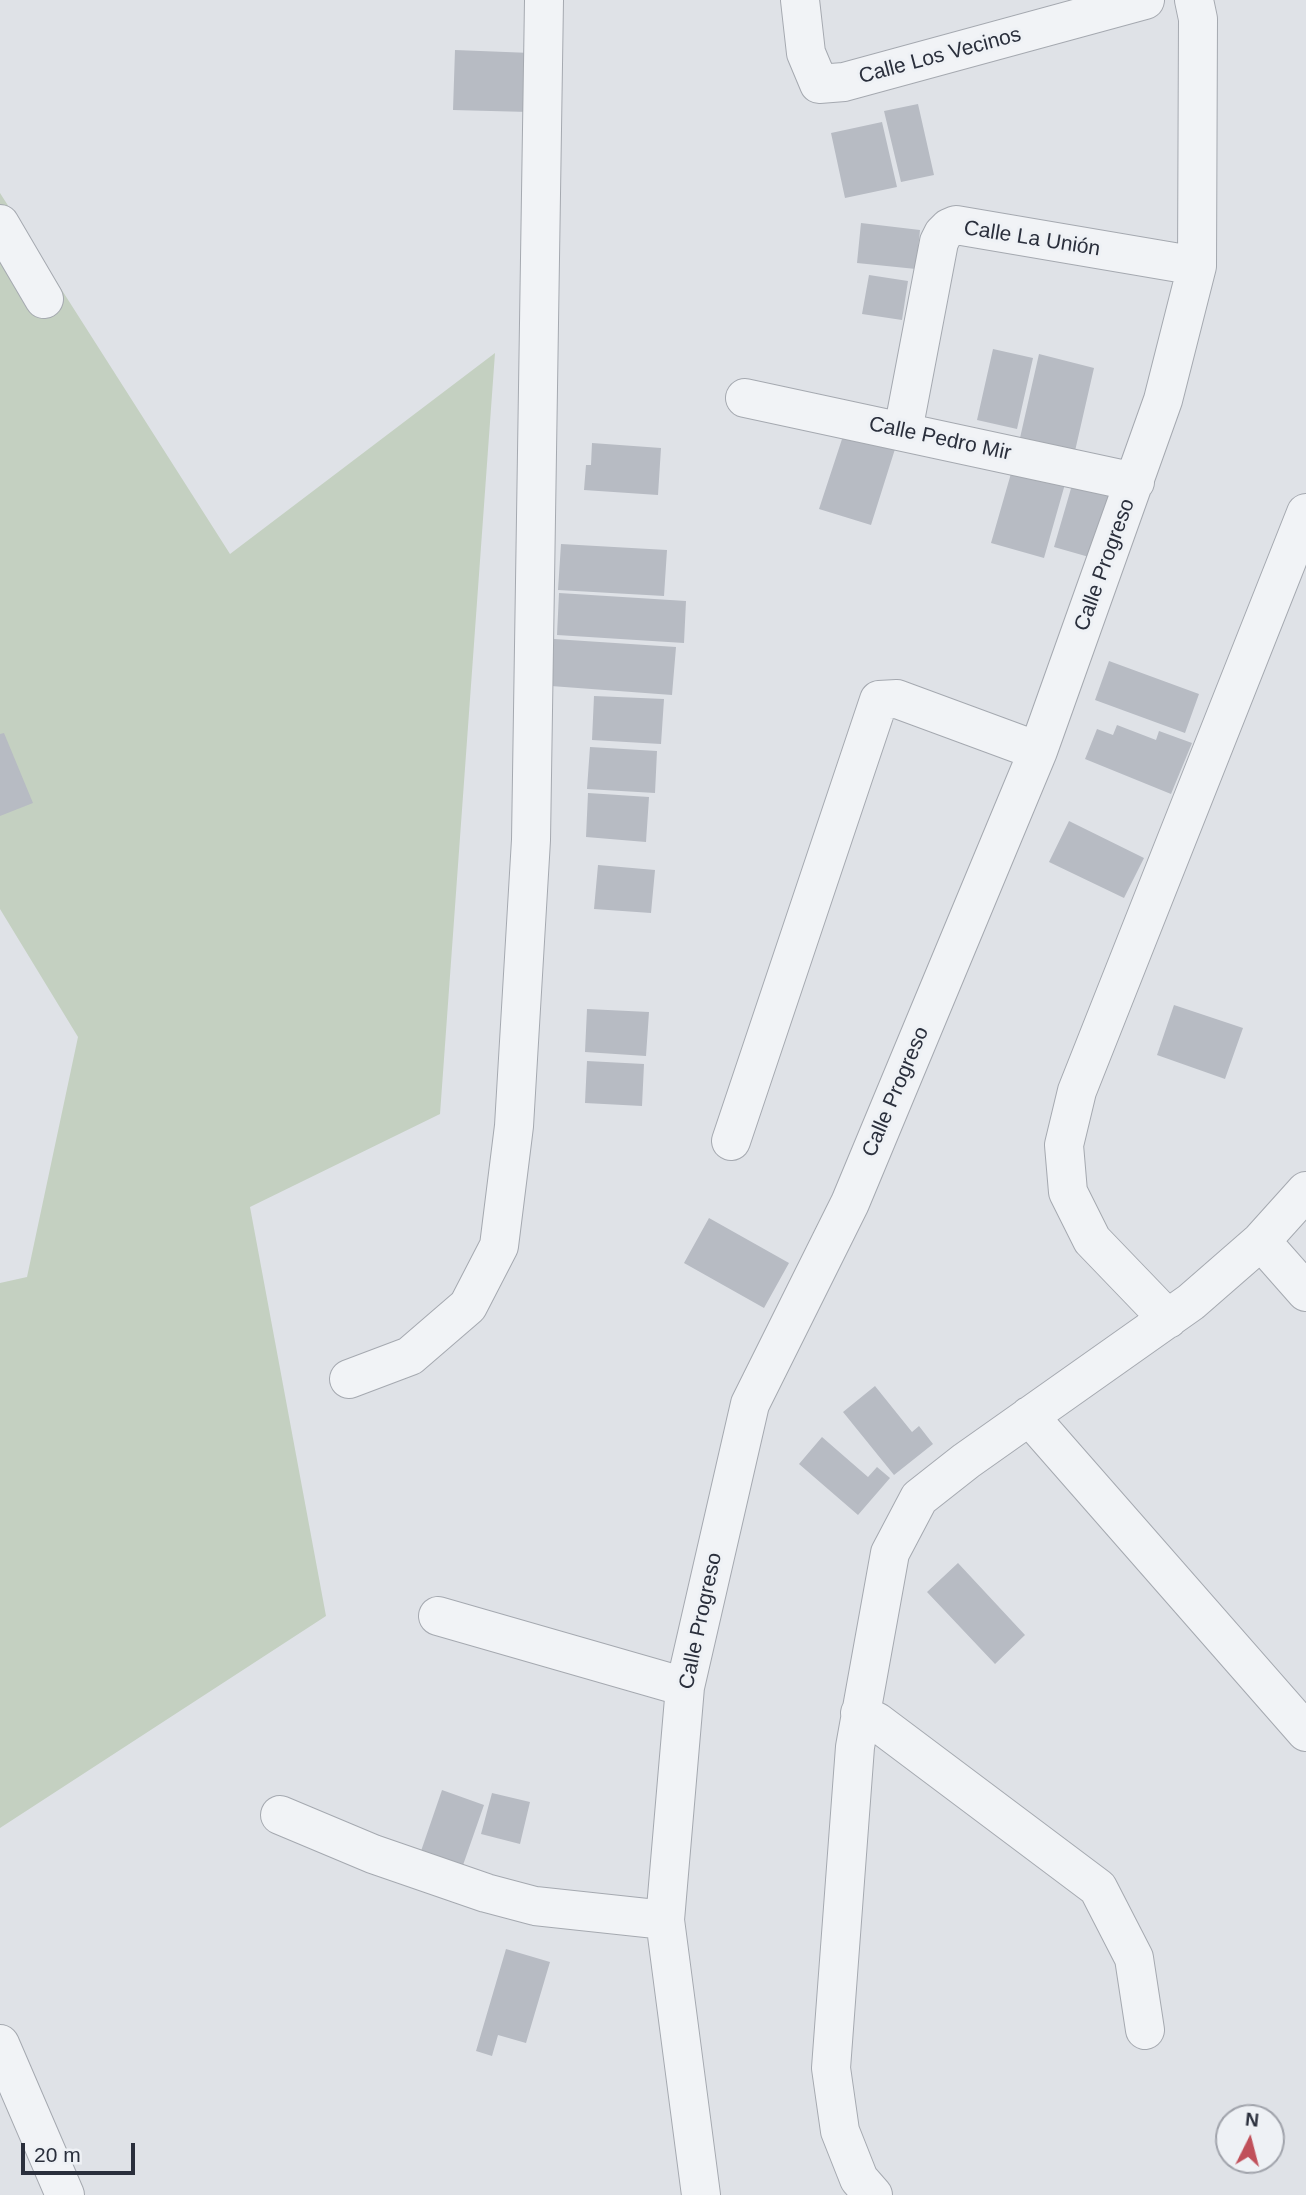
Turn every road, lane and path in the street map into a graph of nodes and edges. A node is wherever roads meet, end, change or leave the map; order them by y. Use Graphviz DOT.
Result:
graph roads {
  1 [pos="544,0"];
  2 [pos="800,0"];
  3 [pos="1145,0"];
  4 [pos="1194,0"];
  5 [pos="0,224"];
  6 [pos="1197,266"];
  7 [pos="44,299"];
  8 [pos="745,398"];
  9 [pos="903,430"];
  10 [pos="1135,482"];
  11 [pos="1306,513"];
  12 [pos="1038,751"];
  13 [pos="731,1141"];
  14 [pos="1306,1191"];
  15 [pos="1261,1241"];
  16 [pos="1306,1292"];
  17 [pos="1168,1319"];
  18 [pos="349,1379"];
  19 [pos="1029,1416"];
  20 [pos="438,1616"];
  21 [pos="685,1687"];
  22 [pos="860,1713"];
  23 [pos="1306,1732"];
  24 [pos="280,1815"];
  25 [pos="665,1920"];
  26 [pos="1145,2030"];
  27 [pos="0,2044"];
  28 [pos="65,2195"];
  29 [pos="701,2195"];
  30 [pos="873,2195"];
  1 -- 18 [label="street"];
  2 -- 3 [label="street, Calle Los Vecinos"];
  4 -- 6 [label="street, Calle Progreso"];
  5 -- 7 [label="street"];
  6 -- 9 [label="street, Calle La Unión"];
  6 -- 10 [label="street, Calle Progreso"];
  8 -- 9 [label="street, Calle Pedro Mir"];
  9 -- 10 [label="street, Calle Pedro Mir"];
  10 -- 12 [label="street, Calle Progreso"];
  11 -- 17 [label="street"];
  12 -- 13 [label="street"];
  12 -- 21 [label="street, Calle Progreso"];
  14 -- 15 [label="street"];
  15 -- 16 [label="street"];
  15 -- 17 [label="street"];
  17 -- 19 [label="street"];
  19 -- 22 [label="street"];
  19 -- 23 [label="street"];
  20 -- 21 [label="street"];
  21 -- 25 [label="street, Calle Progreso"];
  22 -- 26 [label="street"];
  22 -- 30 [label="street"];
  24 -- 25 [label="street"];
  25 -- 29 [label="street, Calle Progreso"];
  27 -- 28 [label="street"];
}
